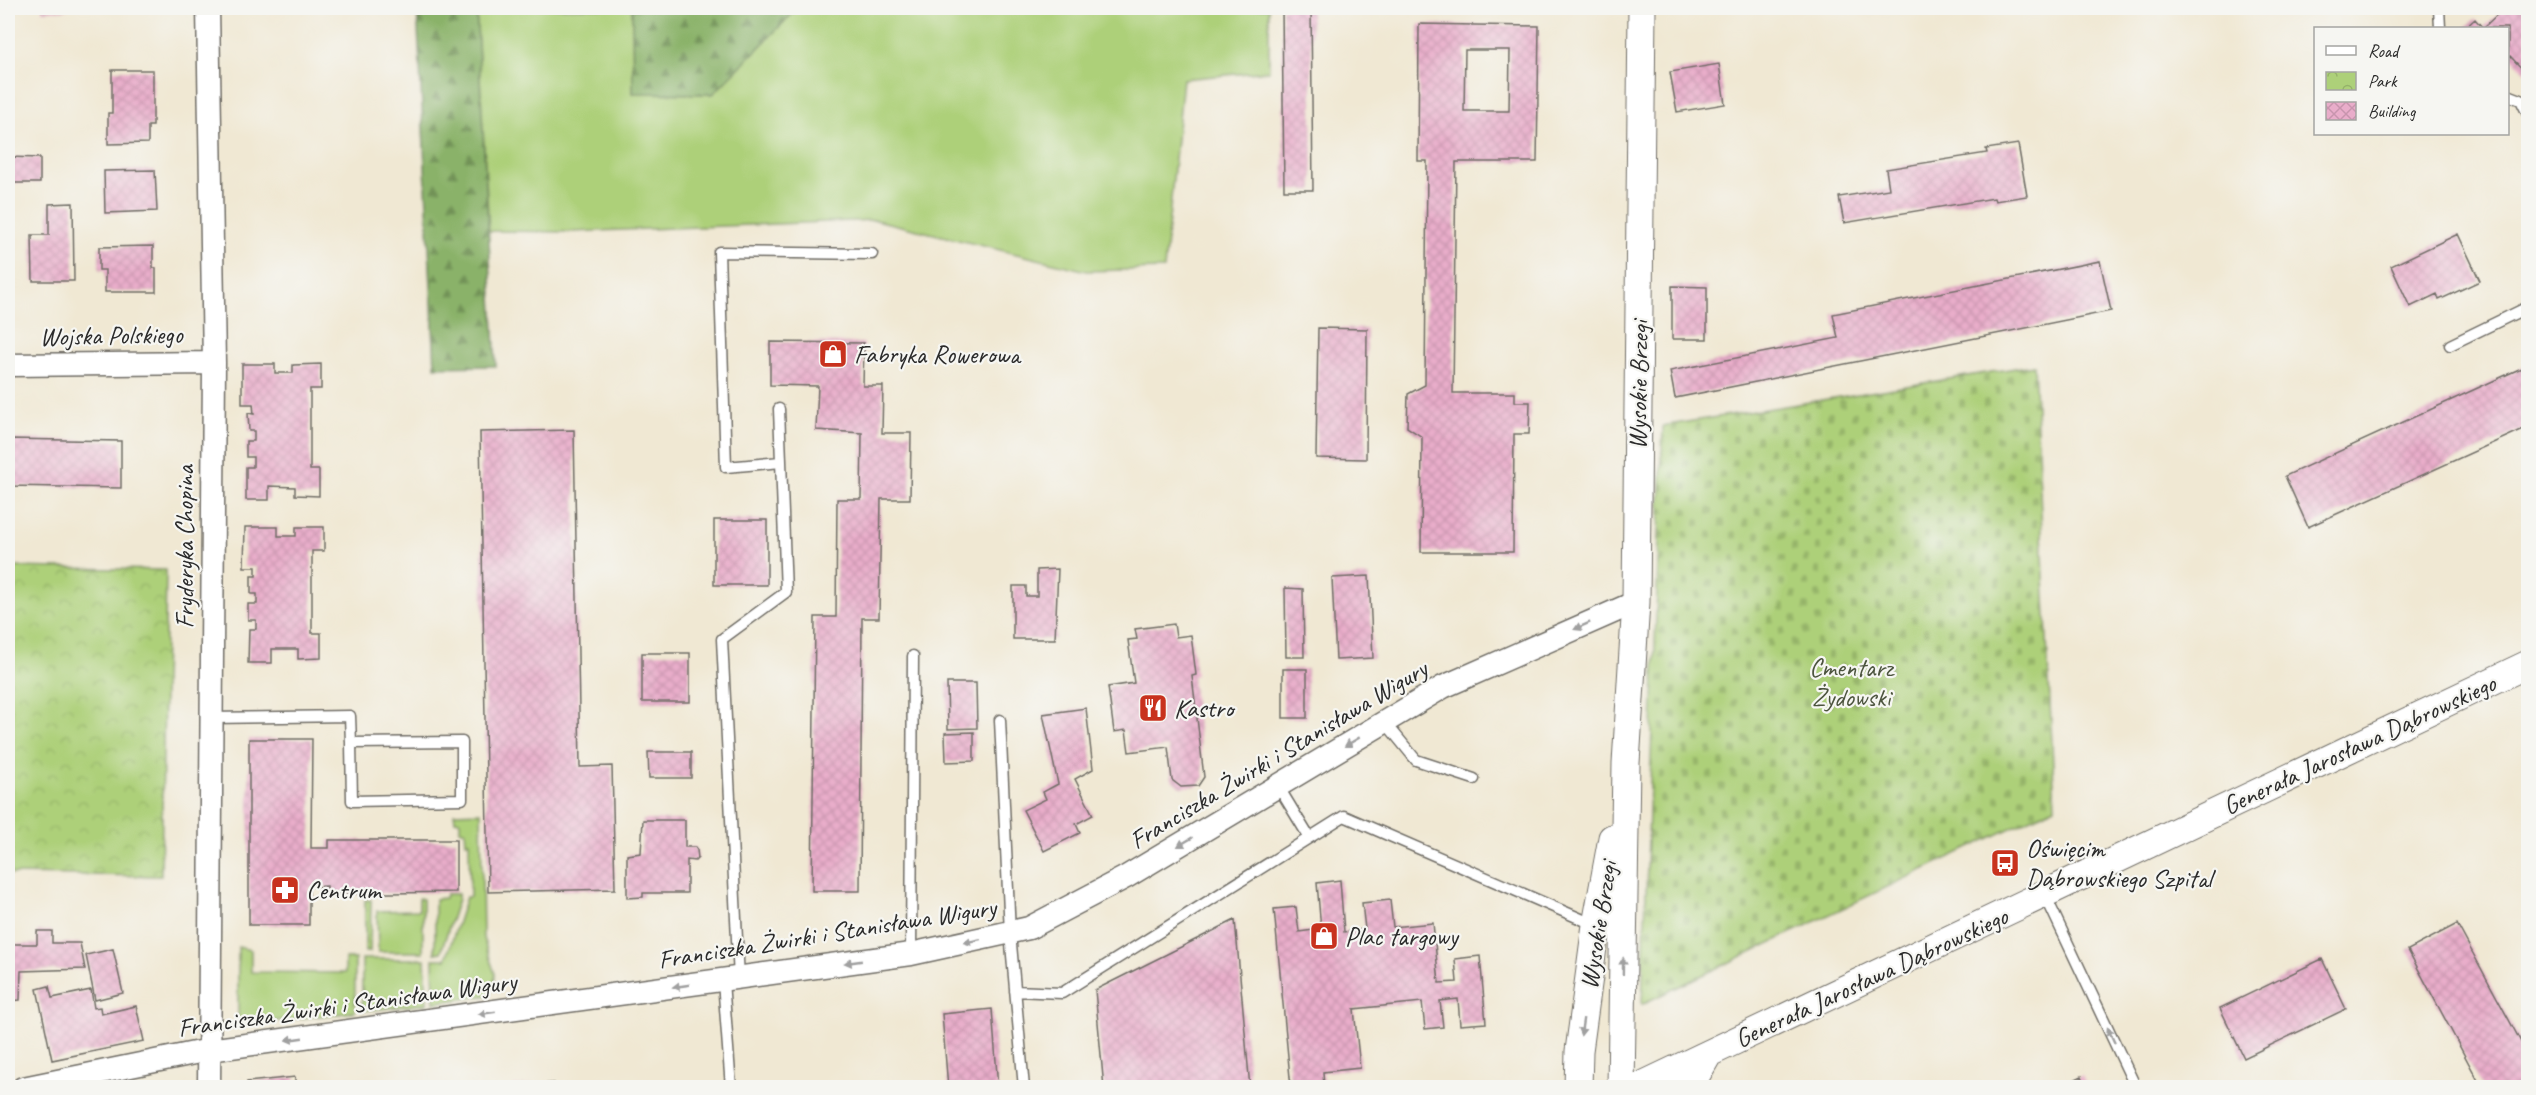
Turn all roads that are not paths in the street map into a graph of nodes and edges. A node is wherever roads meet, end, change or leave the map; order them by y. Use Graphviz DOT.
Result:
graph roads {
  1 [pos="208,8"];
  2 [pos="1642,8"];
  3 [pos="2439,8"];
  4 [pos="2440,27"];
  5 [pos="2509,95"];
  6 [pos="2529,114"];
  7 [pos="872,254"];
  8 [pos="2529,307"];
  9 [pos="2450,345"];
  10 [pos="214,363"];
  11 [pos="8,365"];
  12 [pos="779,409"];
  13 [pos="781,462"];
  14 [pos="1636,602"];
  15 [pos="913,656"];
  16 [pos="2529,664"];
  17 [pos="212,718"];
  18 [pos="1000,720"];
  19 [pos="1385,722"];
  20 [pos="351,743"];
  21 [pos="1626,763"];
  22 [pos="1474,779"];
  23 [pos="1278,786"];
  24 [pos="1309,837"];
  25 [pos="2045,894"];
  26 [pos="1596,925"];
  27 [pos="1010,933"];
  28 [pos="911,954"];
  29 [pos="731,980"];
  30 [pos="1016,991"];
  31 [pos="209,1050"];
  32 [pos="1708,1055"];
  33 [pos="23,1088"];
  34 [pos="209,1088"];
  35 [pos="732,1088"];
  36 [pos="1024,1088"];
  37 [pos="1578,1088"];
  38 [pos="1621,1088"];
  39 [pos="1636,1088"];
  40 [pos="1689,1088"];
  41 [pos="2136,1088"];
  1 -- 10 [label="street, Fryderyka Chopina"];
  2 -- 14 [label="street, Wysokie Brzegi"];
  3 -- 4 [label="lane"];
  5 -- 6 [label="lane"];
  7 -- 13 [label="lane"];
  8 -- 9 [label="lane"];
  10 -- 11 [label="street, Wojska Polskiego"];
  10 -- 17 [label="street, Fryderyka Chopina"];
  12 -- 13 [label="lane"];
  13 -- 29 [label="lane"];
  14 -- 19 [label="street, Franciszka Żwirki i Stanisława Wigury, one-way"];
  14 -- 21 [label="street, Wysokie Brzegi"];
  15 -- 28 [label="lane"];
  16 -- 25 [label="street, Generała Jarosława Dąbrowskiego"];
  17 -- 20 [label="lane"];
  17 -- 31 [label="street, Fryderyka Chopina"];
  18 -- 27 [label="lane"];
  19 -- 22 [label="lane"];
  19 -- 23 [label="street, Franciszka Żwirki i Stanisława Wigury, one-way"];
  20 -- 20 [label="lane"];
  21 -- 26 [label="street, Wysokie Brzegi"];
  38 -- 21 [label="street, Wysokie Brzegi, one-way"];
  23 -- 24 [label="lane"];
  23 -- 27 [label="street, Franciszka Żwirki i Stanisława Wigury, one-way"];
  24 -- 26 [label="lane"];
  24 -- 30 [label="lane"];
  25 -- 32 [label="street, Generała Jarosława Dąbrowskiego"];
  41 -- 25 [label="lane, one-way"];
  26 -- 37 [label="street, Wysokie Brzegi, one-way"];
  27 -- 28 [label="street, Franciszka Żwirki i Stanisława Wigury, one-way"];
  27 -- 30 [label="lane"];
  28 -- 29 [label="street, Franciszka Żwirki i Stanisława Wigury, one-way"];
  29 -- 31 [label="street, Franciszka Żwirki i Stanisława Wigury, one-way"];
  29 -- 35 [label="lane"];
  30 -- 36 [label="lane"];
  31 -- 33 [label="street, Franciszka Żwirki i Stanisława Wigury"];
  31 -- 34 [label="street, Fryderyka Chopina"];
  32 -- 39 [label="street, Generała Jarosława Dąbrowskiego"];
  32 -- 40 [label="street"];
}
